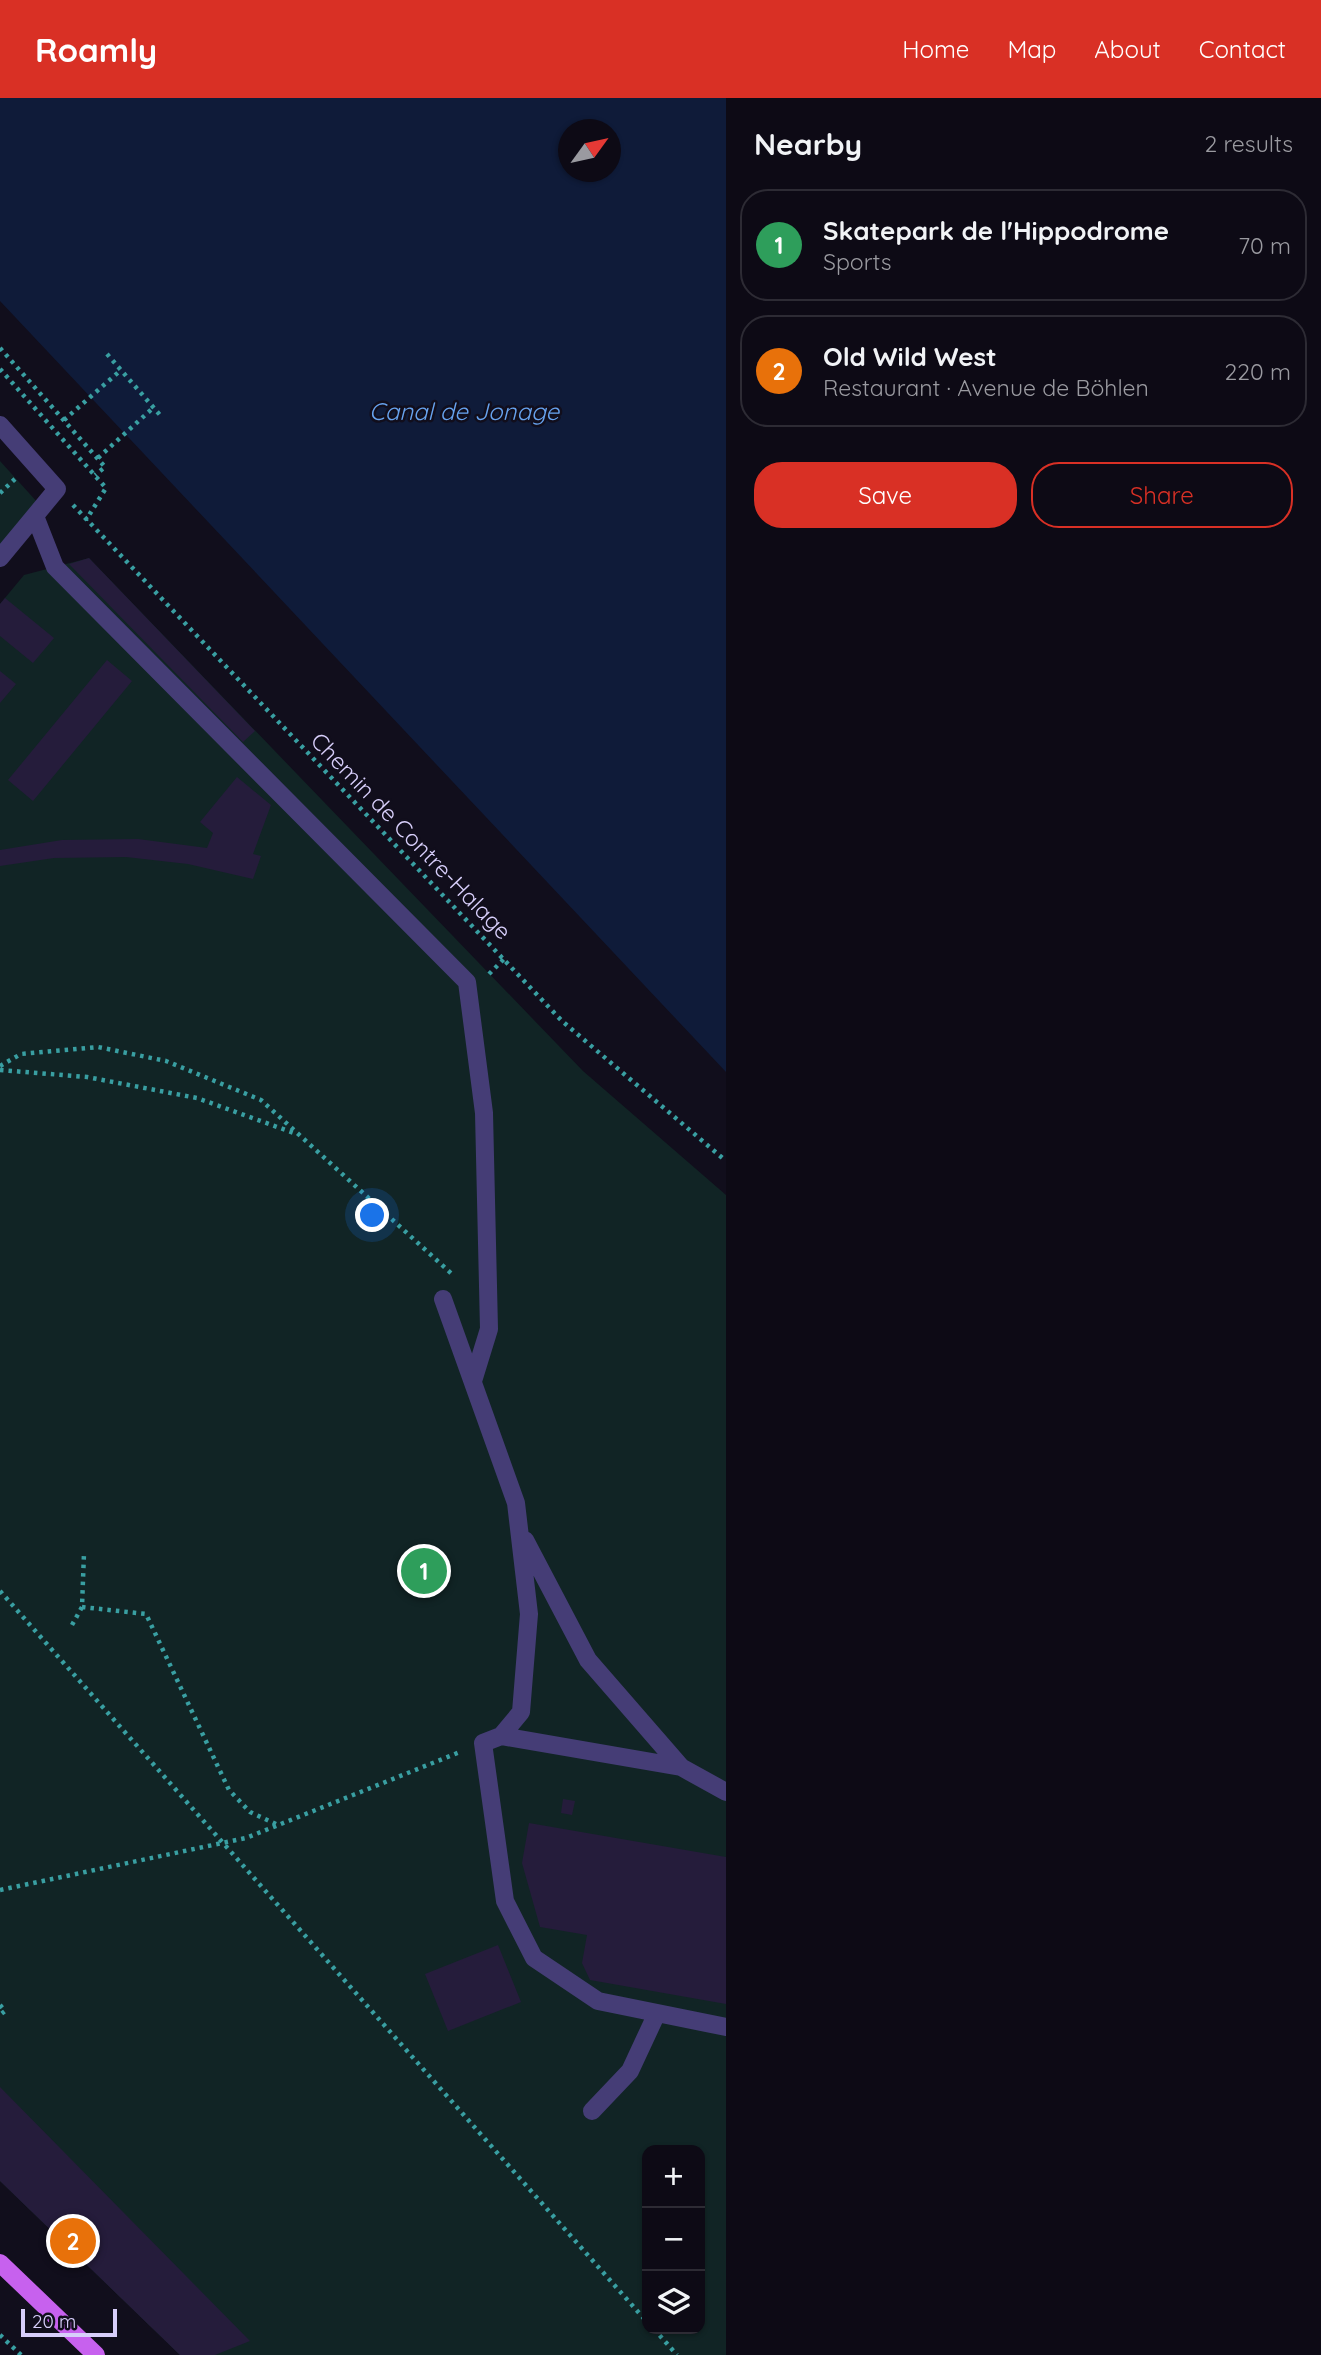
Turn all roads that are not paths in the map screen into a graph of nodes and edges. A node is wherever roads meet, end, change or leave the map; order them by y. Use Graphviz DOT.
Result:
graph roads {
  1 [pos="0,425"];
  2 [pos="35,516"];
  3 [pos="0,558"];
  4 [pos="443,1299"];
  5 [pos="473,1381"];
  6 [pos="519,1530"];
  7 [pos="501,1736"];
  8 [pos="681,1767"];
  9 [pos="726,1792"];
  10 [pos="657,2013"];
  11 [pos="726,2027"];
  12 [pos="592,2111"];
  13 [pos="0,2263"];
  14 [pos="96,2355"];
  1 -- 2 [label="street"];
  2 -- 3 [label="street"];
  2 -- 5 [label="street"];
  4 -- 5 [label="street"];
  5 -- 6 [label="street"];
  6 -- 7 [label="street"];
  6 -- 8 [label="street"];
  7 -- 8 [label="street"];
  7 -- 10 [label="street"];
  8 -- 9 [label="street"];
  10 -- 11 [label="street"];
  10 -- 12 [label="street"];
  13 -- 14 [label="main road"];
}
